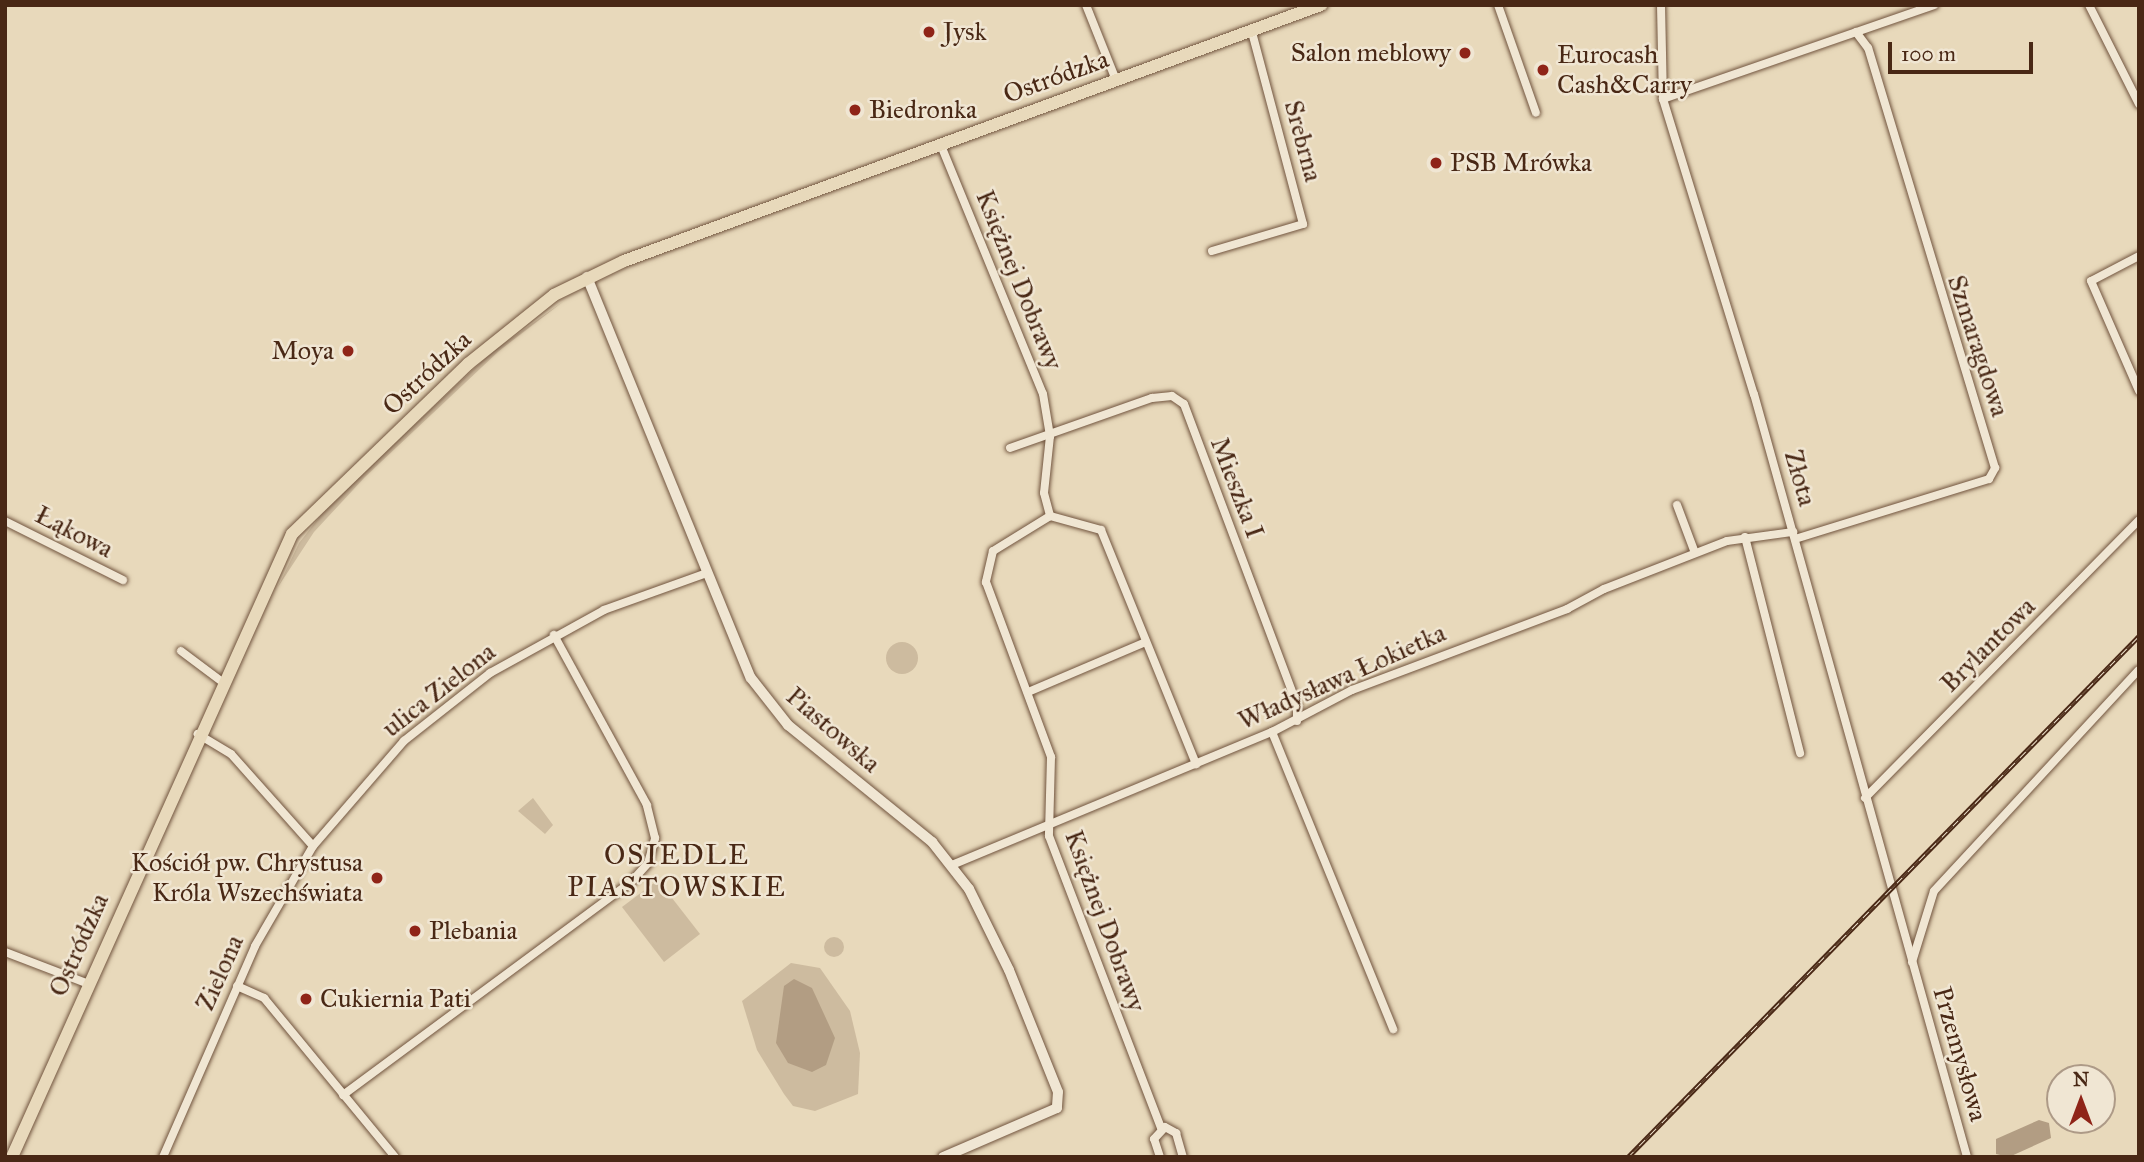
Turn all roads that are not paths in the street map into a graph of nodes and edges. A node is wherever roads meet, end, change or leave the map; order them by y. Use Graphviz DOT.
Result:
graph roads {
  1 [pos="1086,5"];
  2 [pos="1321,5"];
  3 [pos="1498,5"];
  4 [pos="1661,5"];
  5 [pos="1934,5"];
  6 [pos="2089,5"];
  7 [pos="1251,29"];
  8 [pos="1856,32"];
  9 [pos="1116,80"];
  10 [pos="1663,99"];
  11 [pos="2139,104"];
  12 [pos="1536,113"];
  13 [pos="940,143"];
  14 [pos="1212,251"];
  15 [pos="2139,256"];
  16 [pos="587,277"];
  17 [pos="2139,391"];
  18 [pos="1050,436"];
  19 [pos="1010,448"];
  20 [pos="1677,505"];
  21 [pos="1051,516"];
  22 [pos="2139,520"];
  23 [pos="5,521"];
  24 [pos="1794,535"];
  25 [pos="1745,537"];
  26 [pos="1695,553"];
  27 [pos="705,573"];
  28 [pos="123,580"];
  29 [pos="554,635"];
  30 [pos="1146,642"];
  31 [pos="181,651"];
  32 [pos="2139,670"];
  33 [pos="221,681"];
  34 [pos="1028,692"];
  35 [pos="1297,721"];
  36 [pos="1272,732"];
  37 [pos="198,734"];
  38 [pos="1801,753"];
  39 [pos="1196,764"];
  40 [pos="1865,798"];
  41 [pos="1048,825"];
  42 [pos="313,846"];
  43 [pos="952,865"];
  44 [pos="5,952"];
  45 [pos="1912,962"];
  46 [pos="86,983"];
  47 [pos="237,986"];
  48 [pos="1393,1028"];
  49 [pos="343,1095"];
  50 [pos="1161,1128"];
  51 [pos="12,1157"];
  52 [pos="163,1157"];
  53 [pos="395,1157"];
  54 [pos="943,1157"];
  55 [pos="1160,1157"];
  56 [pos="1183,1157"];
  57 [pos="1967,1157"];
  1 -- 9 [label="street"];
  2 -- 7 [label="main road, Ostródzka"];
  3 -- 12 [label="street"];
  4 -- 10 [label="street, Złota"];
  5 -- 8 [label="street"];
  6 -- 11 [label="street"];
  7 -- 9 [label="main road, Ostródzka"];
  7 -- 14 [label="street, Srebrna"];
  8 -- 10 [label="street"];
  8 -- 24 [label="street, Szmaragdowa"];
  9 -- 13 [label="main road, Ostródzka"];
  10 -- 24 [label="street, Złota"];
  13 -- 16 [label="main road, Ostródzka"];
  13 -- 18 [label="street, Księżnej Dobrawy"];
  15 -- 17 [label="street"];
  16 -- 27 [label="street, Piastowska"];
  16 -- 33 [label="main road, Ostródzka"];
  18 -- 19 [label="street"];
  18 -- 21 [label="street, Księżnej Dobrawy"];
  18 -- 35 [label="street, Mieszka I"];
  20 -- 26 [label="street"];
  21 -- 30 [label="street"];
  21 -- 34 [label="street, Księżnej Dobrawy"];
  22 -- 40 [label="street, Brylantowa"];
  23 -- 28 [label="street, Łąkowa"];
  24 -- 25 [label="street, Władysława Łokietka"];
  24 -- 40 [label="street, Złota"];
  25 -- 26 [label="street, Władysława Łokietka"];
  25 -- 38 [label="street"];
  26 -- 35 [label="street, Władysława Łokietka"];
  27 -- 29 [label="street, ulica Zielona"];
  27 -- 43 [label="street, Piastowska"];
  29 -- 42 [label="street, ulica Zielona"];
  29 -- 49 [label="street"];
  30 -- 34 [label="street"];
  30 -- 39 [label="street"];
  31 -- 33 [label="street"];
  32 -- 45 [label="street"];
  33 -- 37 [label="main road, Ostródzka"];
  34 -- 41 [label="street, Księżnej Dobrawy"];
  35 -- 36 [label="street, Władysława Łokietka"];
  36 -- 39 [label="street, Władysława Łokietka"];
  36 -- 48 [label="street"];
  37 -- 42 [label="street"];
  37 -- 46 [label="main road, Ostródzka"];
  39 -- 41 [label="street, Władysława Łokietka"];
  40 -- 45 [label="street, Złota"];
  41 -- 43 [label="street, Władysława Łokietka"];
  41 -- 50 [label="street, Księżnej Dobrawy"];
  42 -- 47 [label="street, Zielona"];
  43 -- 54 [label="street, Piastowska"];
  44 -- 46 [label="street"];
  45 -- 57 [label="street, Przemysłowa"];
  46 -- 51 [label="main road, Ostródzka"];
  47 -- 49 [label="street"];
  47 -- 52 [label="street, Zielona"];
  49 -- 53 [label="street"];
  50 -- 55 [label="street, Księżnej Dobrawy"];
  50 -- 56 [label="street, Księżnej Dobrawy"];
}
